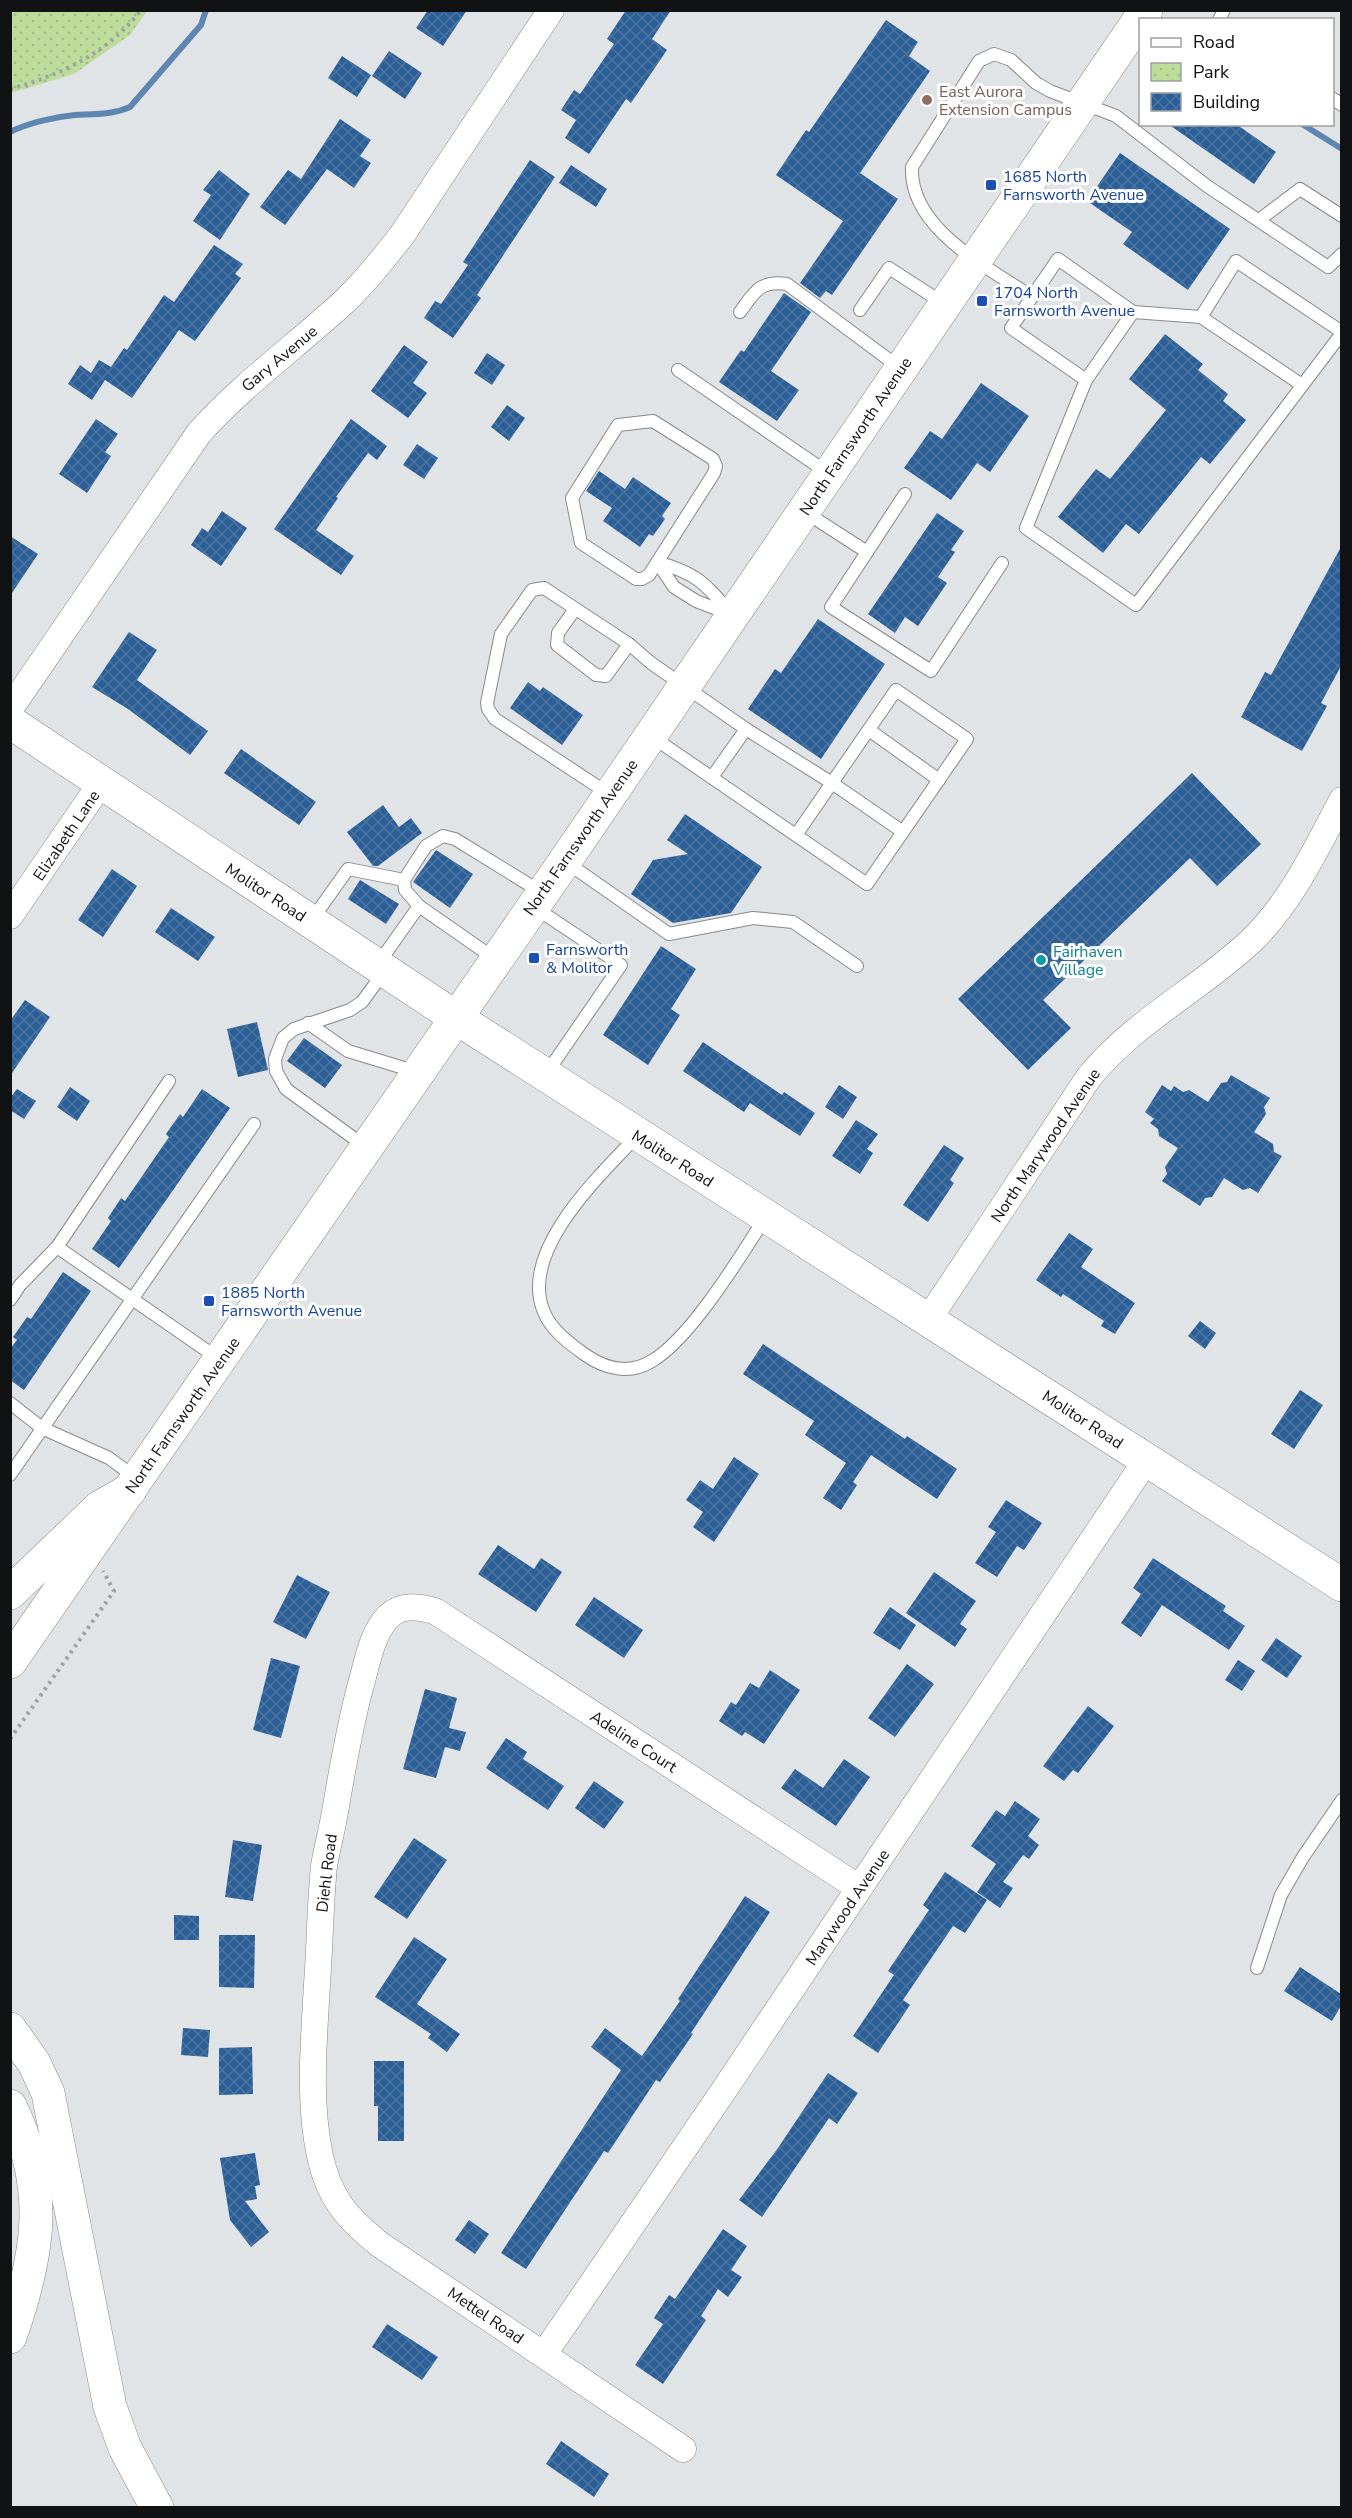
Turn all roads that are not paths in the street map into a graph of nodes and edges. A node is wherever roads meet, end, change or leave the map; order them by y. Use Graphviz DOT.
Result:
graph roads {
  1 [pos="551,10"];
  2 [pos="1139,20"];
  3 [pos="1084,103"];
  4 [pos="1341,216"];
  5 [pos="1258,220"];
  6 [pos="1341,254"];
  7 [pos="976,259"];
  8 [pos="1032,297"];
  9 [pos="945,305"];
  10 [pos="860,310"];
  11 [pos="740,312"];
  12 [pos="1133,312"];
  13 [pos="1201,317"];
  14 [pos="1341,333"];
  15 [pos="901,369"];
  16 [pos="678,370"];
  17 [pos="1086,380"];
  18 [pos="1302,386"];
  19 [pos="829,474"];
  20 [pos="905,494"];
  21 [pos="804,511"];
  22 [pos="867,552"];
  23 [pos="657,562"];
  24 [pos="1002,563"];
  25 [pos="575,609"];
  26 [pos="732,615"];
  27 [pos="629,644"];
  28 [pos="684,686"];
  29 [pos="10,709"];
  30 [pos="10,722"];
  31 [pos="746,729"];
  32 [pos="868,730"];
  33 [pos="650,735"];
  34 [pos="712,777"];
  35 [pos="939,780"];
  36 [pos="101,783"];
  37 [pos="832,783"];
  38 [pos="610,795"];
  39 [pos="1341,800"];
  40 [pos="903,832"];
  41 [pos="796,835"];
  42 [pos="565,861"];
  43 [pos="404,880"];
  44 [pos="537,899"];
  45 [pos="419,906"];
  46 [pos="10,916"];
  47 [pos="311,921"];
  48 [pos="495,959"];
  49 [pos="857,966"];
  50 [pos="381,968"];
  51 [pos="455,1017"];
  52 [pos="308,1023"];
  53 [pos="418,1072"];
  54 [pos="545,1074"];
  55 [pos="169,1081"];
  56 [pos="254,1124"];
  57 [pos="638,1136"];
  58 [pos="367,1148"];
  59 [pos="766,1217"];
  60 [pos="57,1247"];
  61 [pos="132,1298"];
  62 [pos="10,1300"];
  63 [pos="928,1320"];
  64 [pos="220,1360"];
  65 [pos="10,1403"];
  66 [pos="42,1428"];
  67 [pos="1147,1459"];
  68 [pos="10,1474"];
  69 [pos="134,1485"];
  70 [pos="1341,1585"];
  71 [pos="10,1593"];
  72 [pos="404,1607"];
  73 [pos="10,1662"];
  74 [pos="1341,1800"];
  75 [pos="860,1888"];
  76 [pos="1257,1968"];
  77 [pos="10,2029"];
  78 [pos="10,2106"];
  79 [pos="320,2156"];
  80 [pos="10,2337"];
  81 [pos="544,2354"];
  82 [pos="683,2449"];
  83 [pos="157,2508"];
  1 -- 29 [label="street, Gary Avenue"];
  2 -- 3 [label="main road, North Farnsworth Avenue"];
  3 -- 5 [label="lane"];
  3 -- 7 [label="main road, North Farnsworth Avenue"];
  3 -- 7 [label="lane"];
  4 -- 5 [label="lane"];
  5 -- 6 [label="lane"];
  7 -- 8 [label="lane"];
  7 -- 9 [label="main road, North Farnsworth Avenue"];
  8 -- 12 [label="lane"];
  8 -- 17 [label="lane"];
  9 -- 10 [label="lane"];
  9 -- 15 [label="main road, North Farnsworth Avenue"];
  11 -- 15 [label="lane"];
  12 -- 13 [label="lane"];
  12 -- 17 [label="lane"];
  13 -- 14 [label="lane"];
  13 -- 18 [label="lane"];
  14 -- 18 [label="lane"];
  15 -- 19 [label="main road, North Farnsworth Avenue"];
  16 -- 19 [label="lane"];
  17 -- 18 [label="lane"];
  19 -- 21 [label="main road, North Farnsworth Avenue"];
  20 -- 22 [label="lane"];
  21 -- 22 [label="lane"];
  21 -- 26 [label="main road, North Farnsworth Avenue"];
  22 -- 24 [label="lane"];
  23 -- 23 [label="lane"];
  23 -- 26 [label="lane"];
  23 -- 26 [label="lane"];
  25 -- 27 [label="lane"];
  25 -- 27 [label="lane"];
  25 -- 38 [label="lane"];
  26 -- 28 [label="main road, North Farnsworth Avenue"];
  27 -- 28 [label="lane"];
  28 -- 31 [label="lane"];
  28 -- 33 [label="main road, North Farnsworth Avenue"];
  30 -- 36 [label="main road, Molitor Road"];
  31 -- 34 [label="lane"];
  31 -- 37 [label="lane"];
  32 -- 35 [label="lane"];
  32 -- 35 [label="lane"];
  32 -- 37 [label="lane"];
  33 -- 34 [label="lane"];
  33 -- 38 [label="main road, North Farnsworth Avenue"];
  34 -- 41 [label="lane"];
  35 -- 40 [label="lane"];
  36 -- 46 [label="street, Elizabeth Lane"];
  36 -- 47 [label="main road, Molitor Road"];
  37 -- 40 [label="lane"];
  37 -- 41 [label="lane"];
  38 -- 42 [label="main road, North Farnsworth Avenue"];
  39 -- 63 [label="street, North Marywood Avenue"];
  40 -- 41 [label="lane"];
  42 -- 44 [label="main road, North Farnsworth Avenue"];
  42 -- 49 [label="lane"];
  43 -- 44 [label="lane"];
  43 -- 45 [label="lane"];
  43 -- 47 [label="lane"];
  44 -- 48 [label="main road, North Farnsworth Avenue"];
  44 -- 54 [label="lane"];
  45 -- 48 [label="lane"];
  45 -- 50 [label="lane"];
  47 -- 50 [label="main road, Molitor Road"];
  48 -- 51 [label="main road, North Farnsworth Avenue"];
  50 -- 51 [label="main road, Molitor Road"];
  50 -- 52 [label="lane"];
  51 -- 53 [label="main road, North Farnsworth Avenue"];
  51 -- 54 [label="main road, Molitor Road"];
  52 -- 53 [label="lane"];
  52 -- 58 [label="lane"];
  53 -- 58 [label="main road, North Farnsworth Avenue"];
  54 -- 57 [label="main road, Molitor Road"];
  55 -- 60 [label="lane"];
  56 -- 61 [label="lane"];
  57 -- 59 [label="main road, Molitor Road"];
  57 -- 59 [label="lane"];
  58 -- 64 [label="main road, North Farnsworth Avenue"];
  59 -- 63 [label="main road, Molitor Road"];
  60 -- 61 [label="lane"];
  60 -- 62 [label="lane"];
  61 -- 64 [label="lane"];
  61 -- 66 [label="lane"];
  63 -- 67 [label="main road, Molitor Road"];
  64 -- 69 [label="main road, North Farnsworth Avenue"];
  65 -- 66 [label="lane"];
  66 -- 68 [label="lane"];
  66 -- 69 [label="lane"];
  67 -- 70 [label="main road, Molitor Road"];
  67 -- 75 [label="street, Marywood Avenue"];
  69 -- 71 [label="main road"];
  69 -- 73 [label="main road, North Farnsworth Avenue"];
  72 -- 75 [label="street, Adeline Court"];
  72 -- 79 [label="street, Diehl Road"];
  74 -- 76 [label="lane"];
  75 -- 81 [label="street, Marywood Avenue"];
  77 -- 83 [label="main road"];
  78 -- 80 [label="main road"];
  79 -- 81 [label="street, Mettel Road"];
  81 -- 82 [label="street, Mettel Road"];
}
